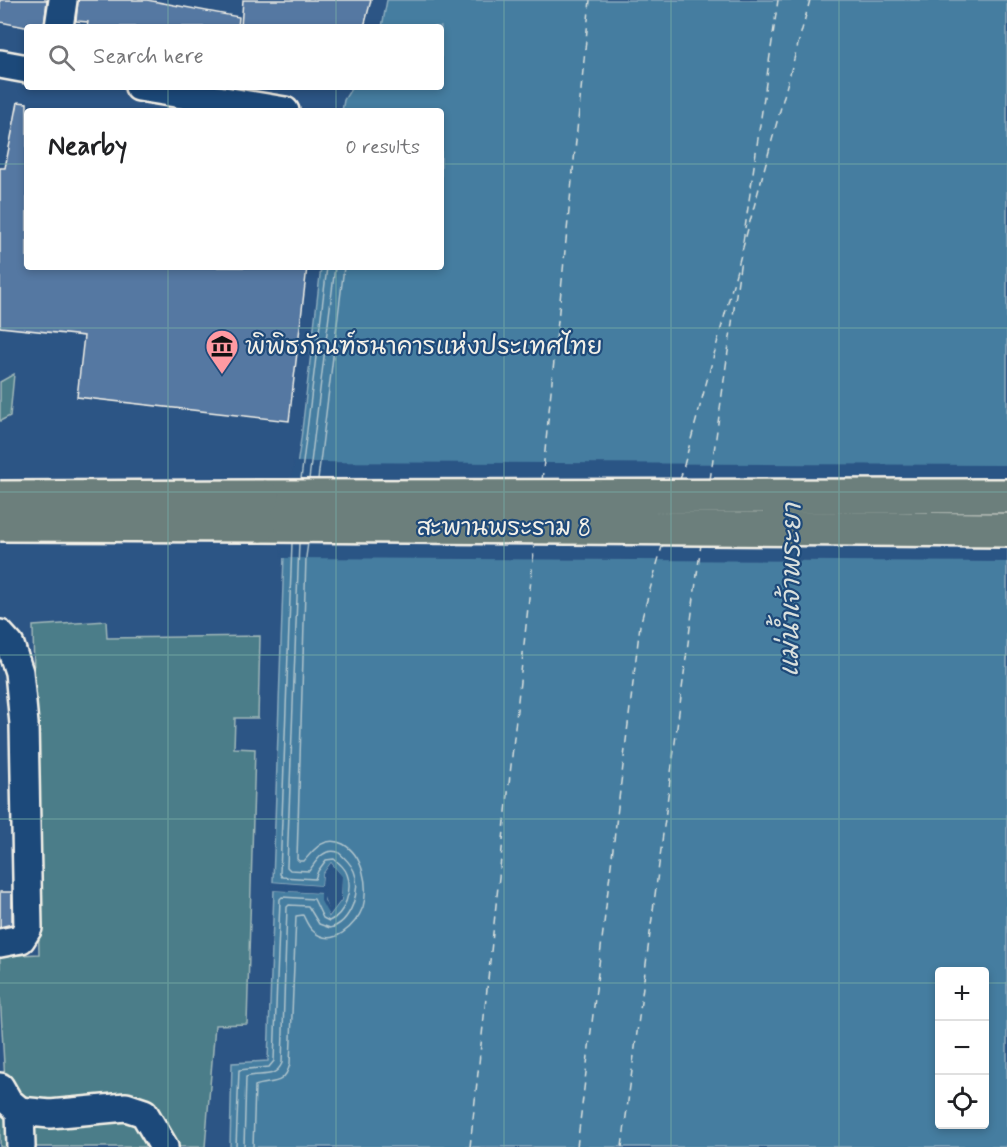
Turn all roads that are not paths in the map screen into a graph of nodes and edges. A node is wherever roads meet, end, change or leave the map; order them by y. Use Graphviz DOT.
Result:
graph roads {
  1 [pos="63,0"];
  2 [pos="59,24"];
  3 [pos="0,64"];
  4 [pos="24,68"];
  5 [pos="157,90"];
  6 [pos="267,108"];
  7 [pos="290,485"];
  8 [pos="0,491"];
  9 [pos="33,491"];
  10 [pos="1007,496"];
  11 [pos="0,498"];
  12 [pos="10,527"];
  13 [pos="1007,530"];
  14 [pos="290,536"];
  15 [pos="0,634"];
  16 [pos="0,943"];
  17 [pos="0,1087"];
  18 [pos="20,1111"];
  19 [pos="159,1142"];
  20 [pos="21,1147"];
  1 -- 2 [label="street"];
  3 -- 4 [label="street"];
  5 -- 6 [label="street"];
  7 -- 9 [label="street"];
  8 -- 9 [label="street"];
  9 -- 12 [label="street"];
  10 -- 11 [label="main road, สะพานพระราม 8, bridge"];
  12 -- 13 [label="main road, สะพานพระราม 8, bridge"];
  12 -- 14 [label="street"];
  15 -- 16 [label="street"];
  17 -- 18 [label="street"];
  18 -- 19 [label="street"];
  18 -- 20 [label="street"];
}
